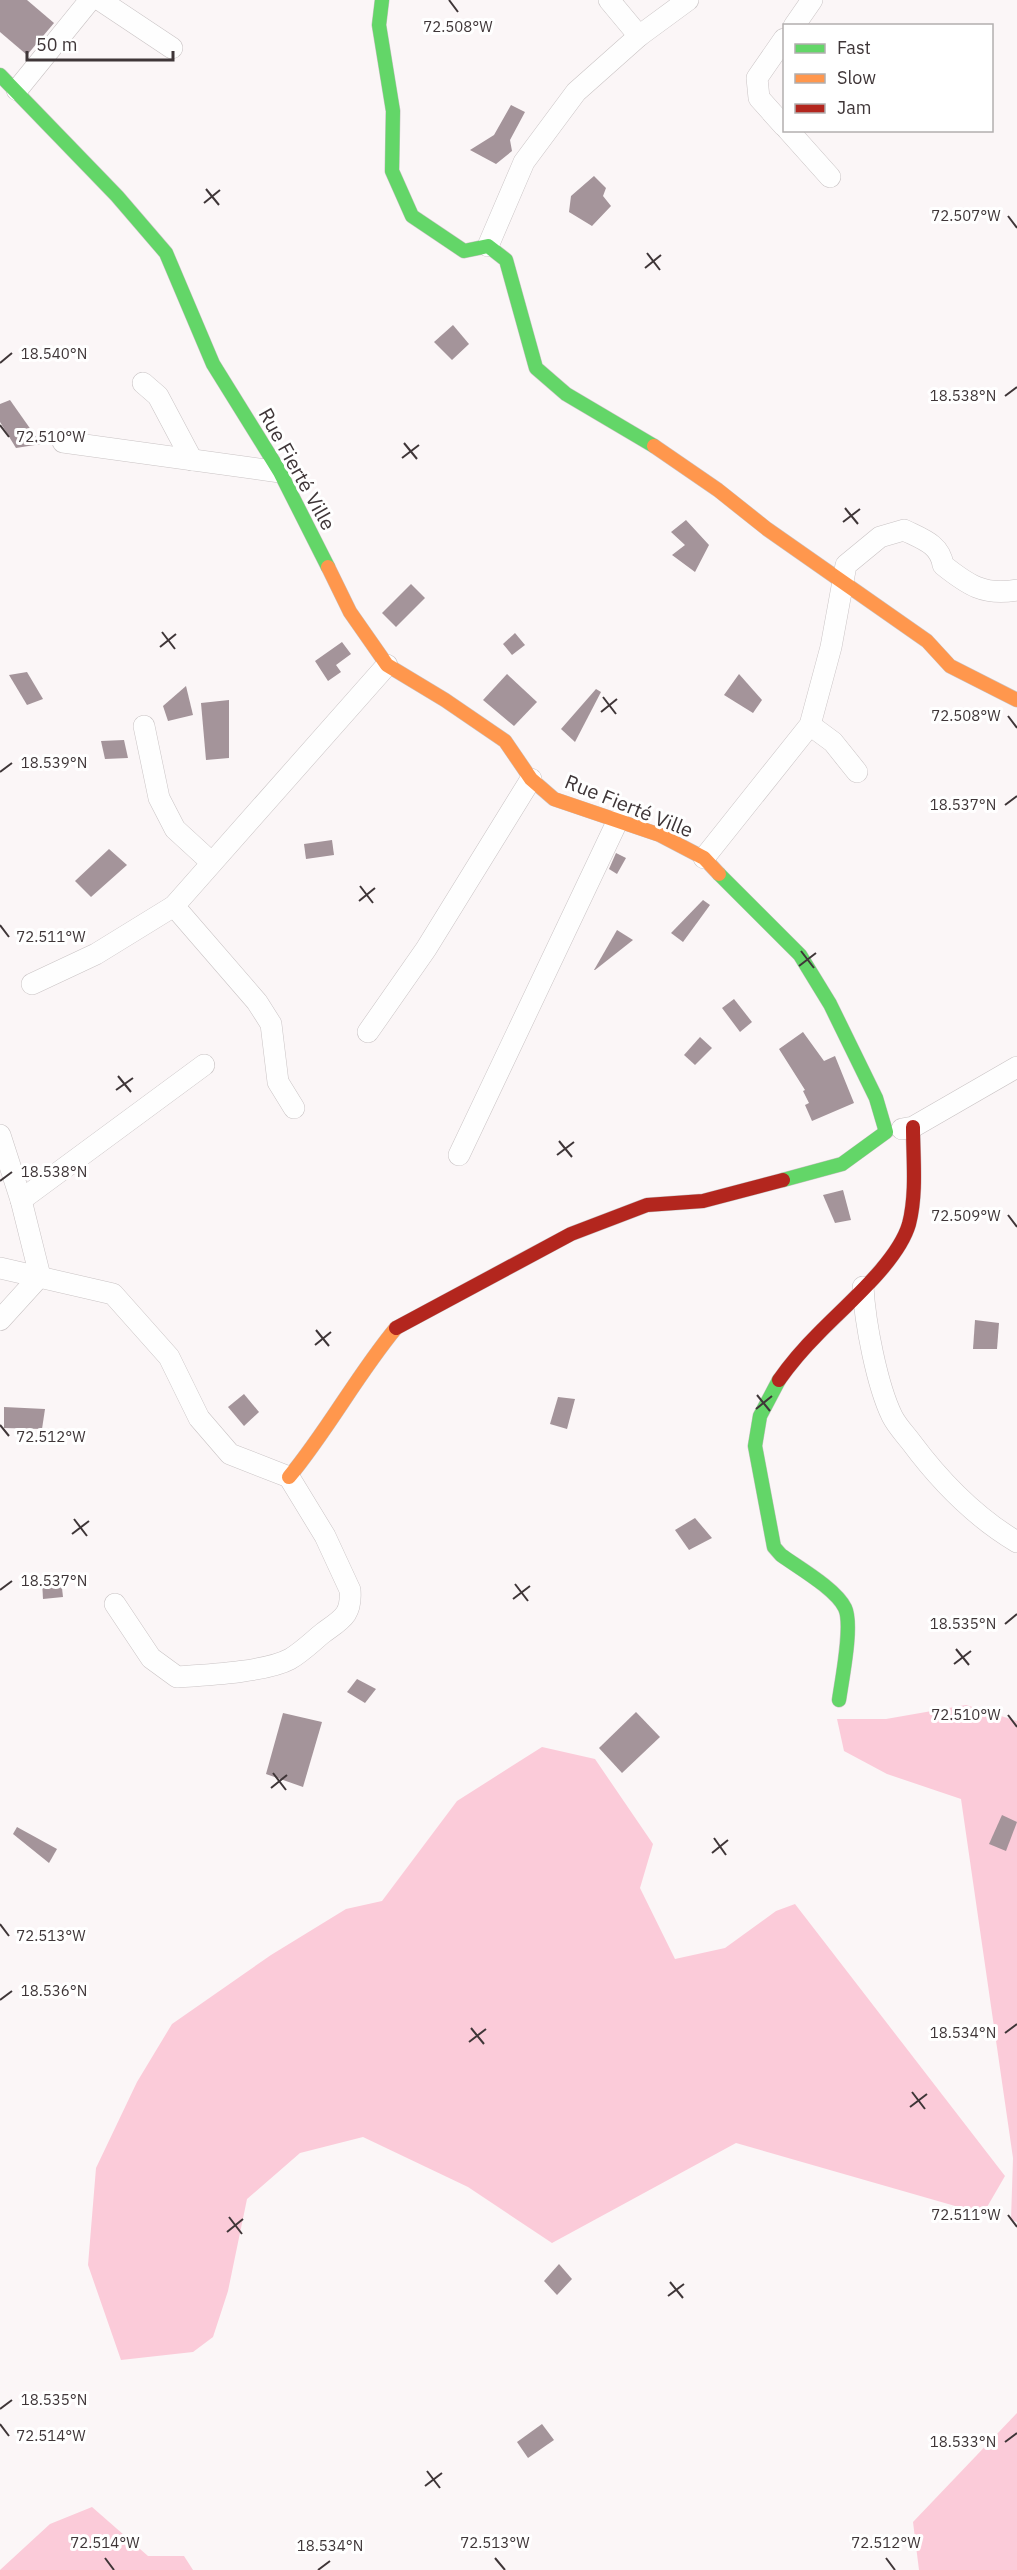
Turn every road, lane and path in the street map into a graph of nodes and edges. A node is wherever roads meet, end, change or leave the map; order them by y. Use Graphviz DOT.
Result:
graph roads {
  1 [pos="90,0"];
  2 [pos="100,0"];
  3 [pos="382,0"];
  4 [pos="609,0"];
  5 [pos="688,0"];
  6 [pos="812,0"];
  7 [pos="795,24"];
  8 [pos="639,36"];
  9 [pos="783,40"];
  10 [pos="172,48"];
  11 [pos="0,75"];
  12 [pos="17,90"];
  13 [pos="783,125"];
  14 [pos="790,132"];
  15 [pos="830,177"];
  16 [pos="488,246"];
  17 [pos="143,383"];
  18 [pos="63,442"];
  19 [pos="192,460"];
  20 [pos="280,472"];
  21 [pos="842,579"];
  22 [pos="1017,590"];
  23 [pos="387,665"];
  24 [pos="1017,700"];
  25 [pos="810,725"];
  26 [pos="144,726"];
  27 [pos="857,772"];
  28 [pos="531,779"];
  29 [pos="618,820"];
  30 [pos="704,858"];
  31 [pos="211,862"];
  32 [pos="174,906"];
  33 [pos="32,984"];
  34 [pos="368,1032"];
  35 [pos="204,1065"];
  36 [pos="1017,1067"];
  37 [pos="294,1108"];
  38 [pos="913,1127"];
  39 [pos="886,1132"];
  40 [pos="0,1136"];
  41 [pos="459,1155"];
  42 [pos="21,1200"];
  43 [pos="0,1268"];
  44 [pos="40,1276"];
  45 [pos="863,1287"];
  46 [pos="0,1320"];
  47 [pos="289,1477"];
  48 [pos="1017,1542"];
  49 [pos="115,1604"];
  50 [pos="839,1700"];
  1 -- 12 [label="street"];
  2 -- 10 [label="street"];
  3 -- 16 [label="street"];
  4 -- 8 [label="street"];
  5 -- 8 [label="street"];
  6 -- 7 [label="street"];
  8 -- 16 [label="street"];
  9 -- 13 [label="street"];
  11 -- 12 [label="street, Rue Fierté Ville"];
  12 -- 20 [label="street, Rue Fierté Ville"];
  14 -- 15 [label="street"];
  16 -- 21 [label="street"];
  17 -- 19 [label="street"];
  18 -- 19 [label="street"];
  19 -- 20 [label="street"];
  20 -- 23 [label="street, Rue Fierté Ville"];
  21 -- 22 [label="street"];
  21 -- 24 [label="street"];
  21 -- 25 [label="street"];
  23 -- 28 [label="street, Rue Fierté Ville"];
  23 -- 31 [label="street"];
  25 -- 27 [label="street"];
  25 -- 30 [label="street"];
  26 -- 31 [label="street"];
  28 -- 29 [label="street, Rue Fierté Ville"];
  28 -- 34 [label="street"];
  29 -- 30 [label="street, Rue Fierté Ville"];
  29 -- 41 [label="street"];
  30 -- 39 [label="street, Rue Fierté Ville"];
  31 -- 32 [label="street"];
  32 -- 33 [label="street"];
  32 -- 37 [label="street"];
  35 -- 42 [label="street"];
  36 -- 38 [label="street"];
  38 -- 39 [label="street"];
  38 -- 45 [label="street"];
  39 -- 47 [label="street"];
  40 -- 42 [label="street"];
  42 -- 44 [label="street"];
  43 -- 44 [label="street"];
  44 -- 46 [label="street"];
  44 -- 47 [label="street"];
  45 -- 48 [label="street"];
  45 -- 50 [label="street"];
  47 -- 49 [label="street"];
}
